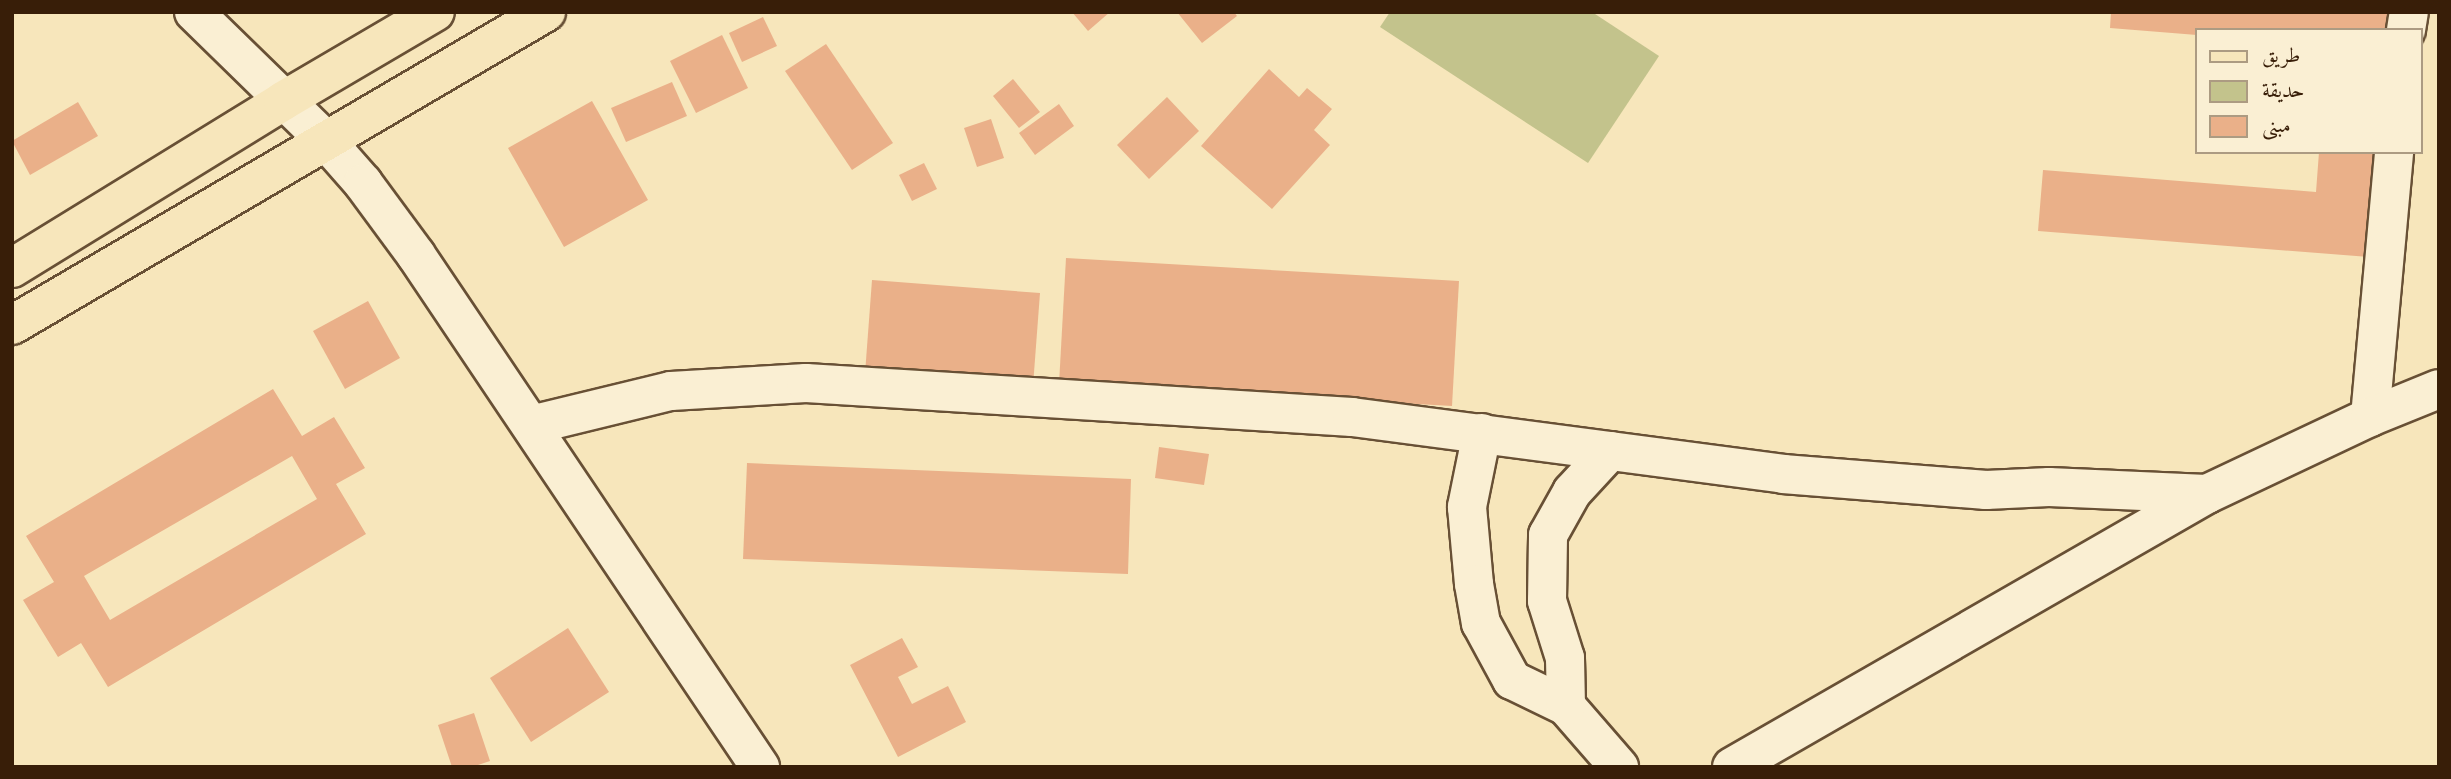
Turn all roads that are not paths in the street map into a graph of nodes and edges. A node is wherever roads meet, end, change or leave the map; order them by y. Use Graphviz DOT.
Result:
graph roads {
  1 [pos="194,12"];
  2 [pos="435,12"];
  3 [pos="545,12"];
  4 [pos="283,101"];
  5 [pos="327,142"];
  6 [pos="2395,154"];
  7 [pos="12,268"];
  8 [pos="12,325"];
  9 [pos="2439,389"];
  10 [pos="2370,416"];
  11 [pos="531,425"];
  12 [pos="1482,433"];
  13 [pos="1610,451"];
  14 [pos="2207,494"];
  15 [pos="1566,706"];
  16 [pos="760,767"];
  17 [pos="1619,767"];
  18 [pos="1732,767"];
  1 -- 4 [label="street"];
  2 -- 4 [label="main road"];
  3 -- 5 [label="main road"];
  4 -- 5 [label="street"];
  4 -- 7 [label="main road"];
  5 -- 8 [label="main road"];
  5 -- 11 [label="street"];
  6 -- 10 [label="street"];
  9 -- 10 [label="street"];
  10 -- 14 [label="street"];
  11 -- 12 [label="street"];
  11 -- 16 [label="street"];
  12 -- 13 [label="street"];
  12 -- 15 [label="street"];
  13 -- 14 [label="street"];
  13 -- 15 [label="street"];
  14 -- 18 [label="street"];
  15 -- 17 [label="street"];
}
